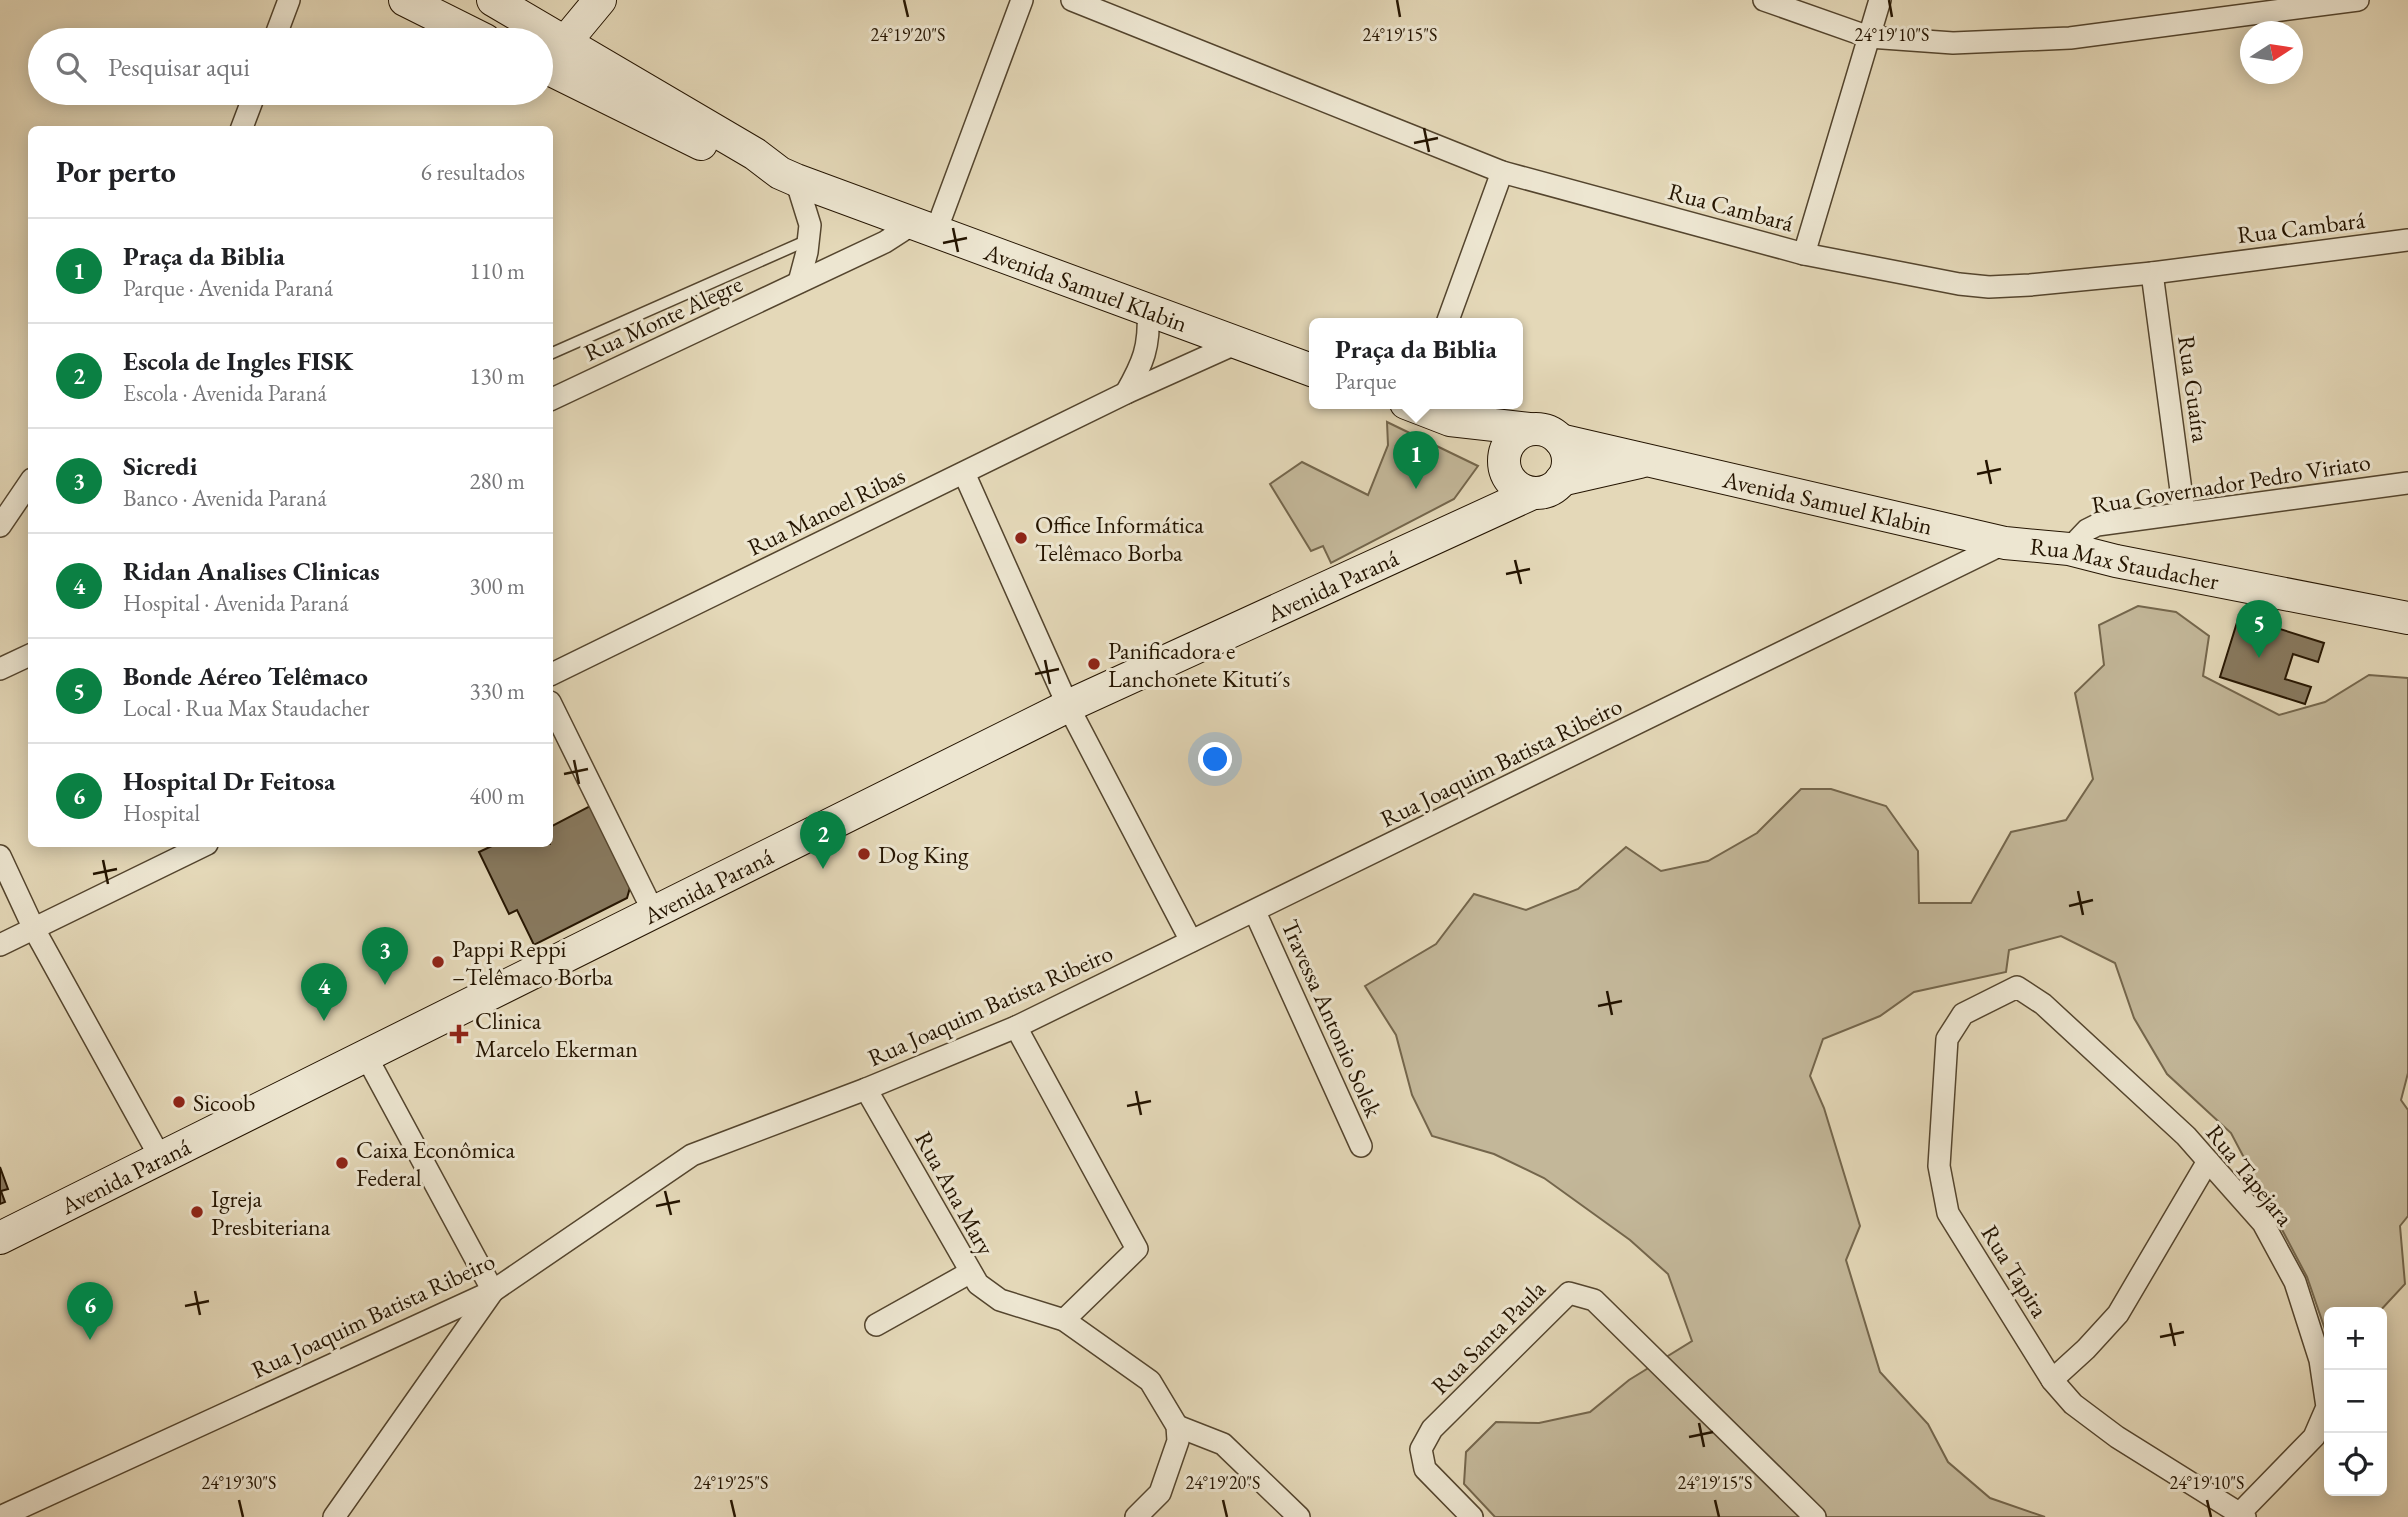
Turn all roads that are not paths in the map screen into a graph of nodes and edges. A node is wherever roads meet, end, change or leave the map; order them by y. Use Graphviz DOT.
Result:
graph roads {
  1 [pos="289,0"];
  2 [pos="405,0"];
  3 [pos="493,0"];
  4 [pos="600,0"];
  5 [pos="1022,0"];
  6 [pos="1072,0"];
  7 [pos="1764,0"];
  8 [pos="1880,0"];
  9 [pos="2358,0"];
  10 [pos="278,28"];
  11 [pos="461,28"];
  12 [pos="543,28"];
  13 [pos="553,34"];
  14 [pos="1869,37"];
  15 [pos="566,41"];
  16 [pos="553,59"];
  17 [pos="553,70"];
  18 [pos="250,105"];
  19 [pos="243,126"];
  20 [pos="1502,172"];
  21 [pos="788,176"];
  22 [pos="926,227"];
  23 [pos="808,240"];
  24 [pos="2408,240"];
  25 [pos="1804,254"];
  26 [pos="2152,273"];
  27 [pos="799,282"];
  28 [pos="1148,311"];
  29 [pos="1449,318"];
  30 [pos="1235,344"];
  31 [pos="553,354"];
  32 [pos="1309,369"];
  33 [pos="1126,393"];
  34 [pos="553,399"];
  35 [pos="1425,409"];
  36 [pos="1450,420"];
  37 [pos="1529,429"];
  38 [pos="1560,440"];
  39 [pos="1652,460"];
  40 [pos="1505,468"];
  41 [pos="964,473"];
  42 [pos="1561,480"];
  43 [pos="2408,483"];
  44 [pos="28,485"];
  45 [pos="1533,493"];
  46 [pos="2184,513"];
  47 [pos="0,526"];
  48 [pos="1458,526"];
  49 [pos="2005,543"];
  50 [pos="2068,549"];
  51 [pos="2408,618"];
  52 [pos="28,656"];
  53 [pos="0,670"];
  54 [pos="553,674"];
  55 [pos="1068,706"];
  56 [pos="553,708"];
  57 [pos="201,847"];
  58 [pos="0,856"];
  59 [pos="1255,912"];
  60 [pos="654,913"];
  61 [pos="34,929"];
  62 [pos="1191,941"];
  63 [pos="0,945"];
  64 [pos="2017,987"];
  65 [pos="1017,1027"];
  66 [pos="366,1056"];
  67 [pos="866,1089"];
  68 [pos="1361,1146"];
  69 [pos="160,1157"];
  70 [pos="2208,1161"];
  71 [pos="8,1231"];
  72 [pos="969,1273"];
  73 [pos="493,1291"];
  74 [pos="1064,1320"];
  75 [pos="876,1325"];
  76 [pos="2052,1380"];
  77 [pos="1178,1434"];
  78 [pos="2243,1515"];
  79 [pos="1295,1516"];
  80 [pos="0,1517"];
  81 [pos="334,1517"];
  82 [pos="1136,1517"];
  83 [pos="1472,1517"];
  84 [pos="1815,1517"];
  1 -- 10 [label="street"];
  2 -- 11 [label="main road"];
  3 -- 12 [label="main road, Avenida Samuel Klabin"];
  4 -- 15 [label="main road"];
  5 -- 22 [label="street"];
  6 -- 20 [label="street, Rua Cambará"];
  7 -- 14 [label="street"];
  8 -- 14 [label="street"];
  9 -- 14 [label="street"];
  13 -- 15 [label="main road, Avenida Samuel Klabin"];
  14 -- 25 [label="street"];
  15 -- 16 [label="main road"];
  15 -- 21 [label="main road, Avenida Samuel Klabin"];
  17 -- 21 [label="main road, Avenida Samuel Klabin"];
  18 -- 19 [label="street"];
  20 -- 25 [label="street, Rua Cambará"];
  20 -- 29 [label="street"];
  21 -- 22 [label="main road, Avenida Samuel Klabin"];
  21 -- 23 [label="street"];
  22 -- 27 [label="street, Rua Monte Alegre"];
  22 -- 28 [label="main road, Avenida Samuel Klabin"];
  23 -- 27 [label="street"];
  23 -- 31 [label="lane"];
  24 -- 26 [label="street, Rua Cambará"];
  25 -- 26 [label="street, Rua Cambará"];
  26 -- 46 [label="street, Rua Guaíra"];
  27 -- 34 [label="street, Rua Monte Alegre"];
  28 -- 30 [label="main road, Avenida Samuel Klabin"];
  28 -- 33 [label="street"];
  30 -- 32 [label="main road, Avenida Samuel Klabin"];
  30 -- 33 [label="street, Rua Manoel Ribas"];
  33 -- 41 [label="street, Rua Manoel Ribas"];
  35 -- 36 [label="main road"];
  36 -- 37 [label="main road"];
  36 -- 40 [label="main road"];
  37 -- 38 [label="main road"];
  37 -- 40 [label="main road"];
  38 -- 39 [label="main road, Avenida Samuel Klabin"];
  38 -- 42 [label="main road"];
  39 -- 42 [label="main road, Avenida Samuel Klabin"];
  39 -- 49 [label="main road, Avenida Samuel Klabin"];
  40 -- 45 [label="main road"];
  40 -- 48 [label="main road, Avenida Paraná"];
  41 -- 54 [label="street, Rua Manoel Ribas"];
  41 -- 55 [label="street"];
  42 -- 45 [label="main road"];
  43 -- 46 [label="street, Rua Governador Pedro Viriato"];
  44 -- 47 [label="street"];
  45 -- 48 [label="main road, Avenida Paraná"];
  46 -- 50 [label="street, Rua Governador Pedro Viriato"];
  48 -- 55 [label="main road, Avenida Paraná"];
  49 -- 50 [label="main road, Rua Max Staudacher"];
  49 -- 59 [label="street, Rua Joaquim Batista Ribeiro"];
  50 -- 51 [label="main road, Rua Max Staudacher"];
  52 -- 53 [label="street"];
  55 -- 60 [label="main road, Avenida Paraná"];
  55 -- 62 [label="street"];
  56 -- 60 [label="street"];
  57 -- 61 [label="street"];
  58 -- 61 [label="street"];
  59 -- 62 [label="street, Rua Joaquim Batista Ribeiro"];
  59 -- 68 [label="street, Travessa Antonio Solek"];
  60 -- 66 [label="main road, Avenida Paraná"];
  61 -- 63 [label="street"];
  61 -- 69 [label="street"];
  62 -- 65 [label="street, Rua Joaquim Batista Ribeiro"];
  64 -- 70 [label="street, Rua Tapejara"];
  64 -- 76 [label="street, Rua Tapira"];
  65 -- 67 [label="street, Rua Joaquim Batista Ribeiro"];
  65 -- 74 [label="street"];
  66 -- 69 [label="main road, Avenida Paraná"];
  66 -- 73 [label="street"];
  67 -- 72 [label="street, Rua Ana Mary"];
  67 -- 73 [label="street, Rua Joaquim Batista Ribeiro"];
  69 -- 71 [label="main road, Avenida Paraná"];
  70 -- 76 [label="street"];
  70 -- 78 [label="street, Rua Tapejara"];
  72 -- 74 [label="street, Rua Ana Mary"];
  72 -- 75 [label="street"];
  73 -- 80 [label="street, Rua Joaquim Batista Ribeiro"];
  73 -- 81 [label="street"];
  74 -- 77 [label="street, Rua Ana Mary"];
  76 -- 78 [label="street, Rua Tapira"];
  77 -- 79 [label="street"];
  77 -- 82 [label="street"];
  83 -- 84 [label="street, Rua Santa Paula"];
}
